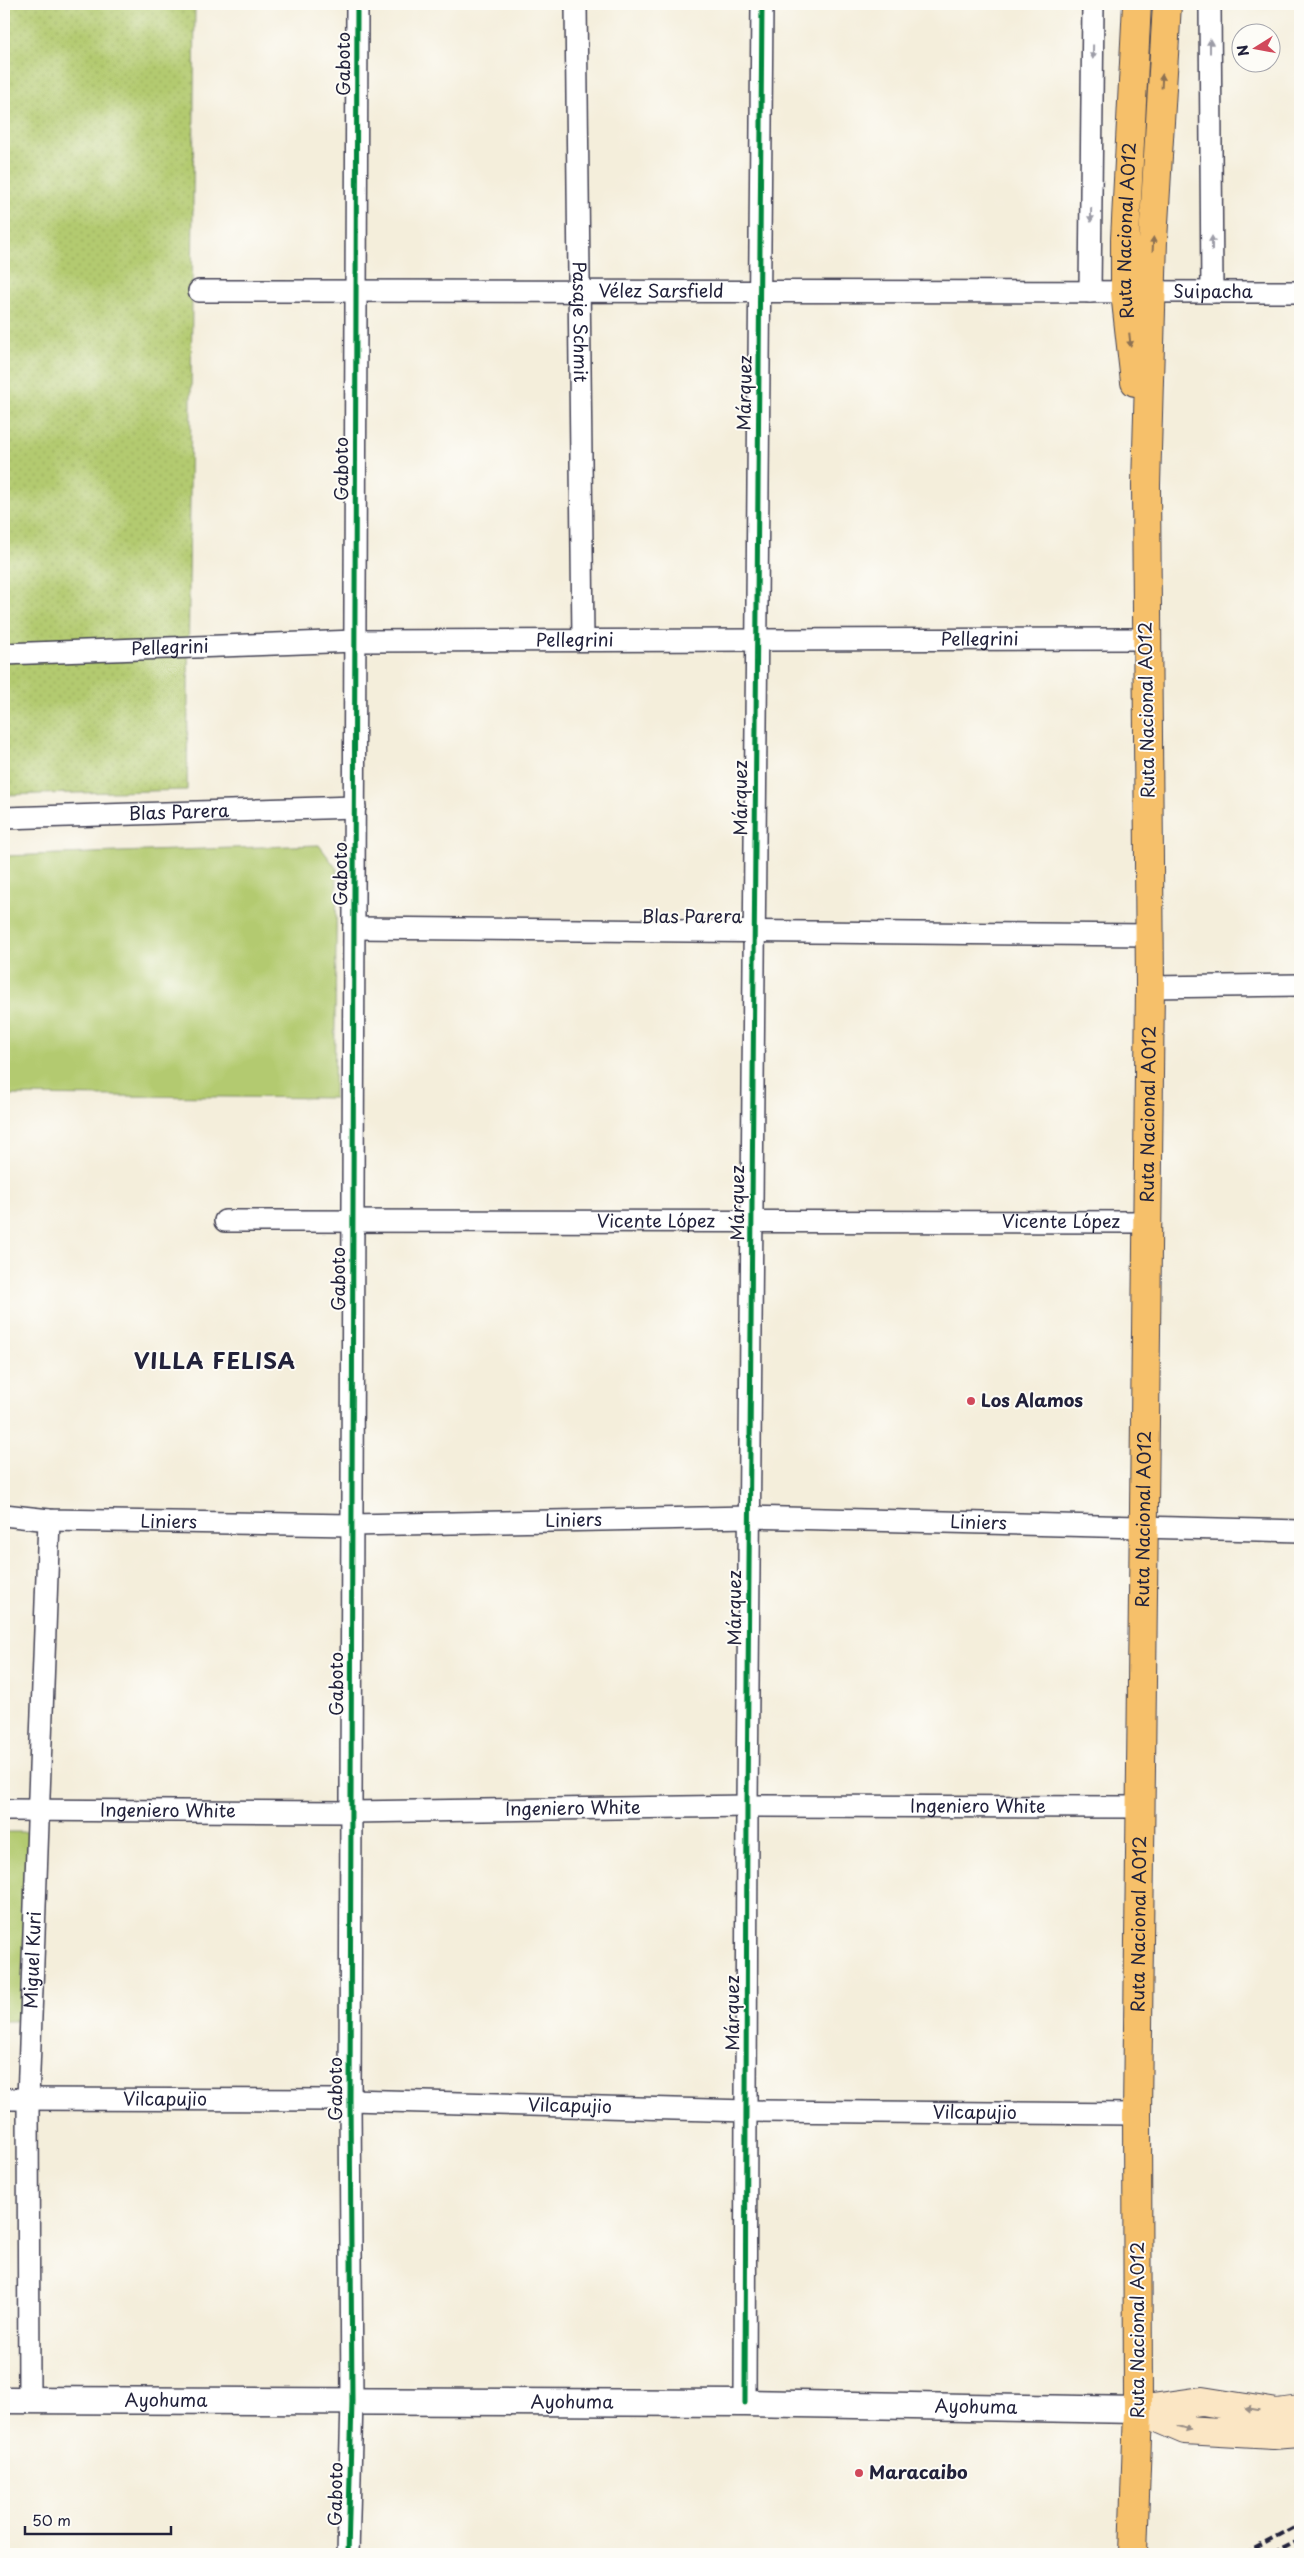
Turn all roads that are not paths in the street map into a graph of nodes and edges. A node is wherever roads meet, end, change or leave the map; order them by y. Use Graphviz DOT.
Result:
graph roads {
  1 [pos="358,4"];
  2 [pos="576,4"];
  3 [pos="762,4"];
  4 [pos="1093,4"];
  5 [pos="1125,4"];
  6 [pos="1137,4"];
  7 [pos="1167,4"];
  8 [pos="1210,4"];
  9 [pos="1131,94"];
  10 [pos="199,291"];
  11 [pos="357,291"];
  12 [pos="578,291"];
  13 [pos="760,291"];
  14 [pos="1090,292"];
  15 [pos="1125,292"];
  16 [pos="1151,292"];
  17 [pos="1212,292"];
  18 [pos="1300,292"];
  19 [pos="1146,485"];
  20 [pos="1146,639"];
  21 [pos="583,640"];
  22 [pos="756,640"];
  23 [pos="355,641"];
  24 [pos="4,654"];
  25 [pos="355,807"];
  26 [pos="4,818"];
  27 [pos="354,928"];
  28 [pos="754,931"];
  29 [pos="1150,935"];
  30 [pos="1300,985"];
  31 [pos="1150,987"];
  32 [pos="225,1221"];
  33 [pos="353,1221"];
  34 [pos="752,1221"];
  35 [pos="1149,1222"];
  36 [pos="4,1515"];
  37 [pos="749,1517"];
  38 [pos="49,1520"];
  39 [pos="351,1525"];
  40 [pos="1145,1527"];
  41 [pos="1300,1531"];
  42 [pos="747,1806"];
  43 [pos="1142,1807"];
  44 [pos="4,1810"];
  45 [pos="38,1811"];
  46 [pos="351,1812"];
  47 [pos="4,2099"];
  48 [pos="28,2099"];
  49 [pos="350,2100"];
  50 [pos="746,2111"];
  51 [pos="1137,2114"];
  52 [pos="4,2400"];
  53 [pos="30,2400"];
  54 [pos="352,2401"];
  55 [pos="745,2403"];
  56 [pos="1138,2410"];
  57 [pos="1300,2410"];
  58 [pos="1300,2433"];
  59 [pos="348,2554"];
  60 [pos="1133,2554"];
  1 -- 11 [label="street, Gaboto"];
  2 -- 12 [label="street, Pasaje Schmit"];
  3 -- 13 [label="street, Márquez"];
  4 -- 14 [label="street, one-way"];
  5 -- 9 [label="main road"];
  6 -- 9 [label="main road, Ruta Nacional A012"];
  16 -- 7 [label="main road, Ruta Nacional A012, one-way"];
  17 -- 8 [label="street, one-way"];
  9 -- 15 [label="main road, Ruta Nacional A012"];
  10 -- 11 [label="street, Vélez Sarsfield"];
  11 -- 12 [label="street, Vélez Sarsfield"];
  11 -- 23 [label="street, Gaboto"];
  12 -- 13 [label="street, Vélez Sarsfield"];
  12 -- 21 [label="street, Pasaje Schmit"];
  13 -- 14 [label="street, Vélez Sarsfield"];
  13 -- 22 [label="street, Márquez"];
  14 -- 15 [label="street, Vélez Sarsfield"];
  15 -- 16 [label="street, Suipacha"];
  15 -- 19 [label="main road, Ruta Nacional A012, one-way"];
  16 -- 17 [label="street, Suipacha"];
  16 -- 19 [label="main road, Ruta Nacional A012"];
  17 -- 18 [label="street, Suipacha"];
  19 -- 20 [label="main road, Ruta Nacional A012"];
  20 -- 22 [label="street, Pellegrini"];
  20 -- 29 [label="main road, Ruta Nacional A012"];
  21 -- 22 [label="street, Pellegrini"];
  21 -- 23 [label="street, Pellegrini"];
  22 -- 28 [label="street, Márquez"];
  23 -- 24 [label="street, Pellegrini"];
  23 -- 25 [label="street, Gaboto"];
  25 -- 26 [label="street, Blas Parera"];
  25 -- 27 [label="street, Gaboto"];
  27 -- 28 [label="street, Blas Parera"];
  27 -- 33 [label="street, Gaboto"];
  28 -- 29 [label="street, Blas Parera"];
  28 -- 34 [label="street, Márquez"];
  29 -- 31 [label="main road, Ruta Nacional A012"];
  30 -- 31 [label="street"];
  31 -- 35 [label="main road, Ruta Nacional A012"];
  32 -- 33 [label="street, Vicente López"];
  33 -- 34 [label="street, Vicente López"];
  33 -- 39 [label="street, Gaboto"];
  34 -- 35 [label="street, Vicente López"];
  34 -- 37 [label="street, Márquez"];
  35 -- 40 [label="main road, Ruta Nacional A012"];
  36 -- 38 [label="street, Liniers"];
  37 -- 39 [label="street, Liniers"];
  37 -- 40 [label="street, Liniers"];
  37 -- 42 [label="street, Márquez"];
  38 -- 39 [label="street, Liniers"];
  38 -- 45 [label="street, Miguel Kuri"];
  39 -- 46 [label="street, Gaboto"];
  40 -- 41 [label="street, Liniers"];
  40 -- 43 [label="main road, Ruta Nacional A012"];
  42 -- 43 [label="street, Ingeniero White"];
  42 -- 46 [label="street, Ingeniero White"];
  42 -- 50 [label="street, Márquez"];
  43 -- 51 [label="main road, Ruta Nacional A012"];
  44 -- 45 [label="street, Ingeniero White"];
  45 -- 46 [label="street, Ingeniero White"];
  45 -- 48 [label="street, Miguel Kuri"];
  46 -- 49 [label="street, Gaboto"];
  47 -- 48 [label="street, Vilcapujio"];
  48 -- 49 [label="street, Vilcapujio"];
  48 -- 53 [label="street, Miguel Kuri"];
  49 -- 50 [label="street, Vilcapujio"];
  49 -- 54 [label="street, Gaboto"];
  50 -- 51 [label="street, Vilcapujio"];
  50 -- 55 [label="street, Márquez"];
  51 -- 56 [label="main road, Ruta Nacional A012"];
  52 -- 53 [label="street, Ayohuma"];
  53 -- 54 [label="street, Ayohuma"];
  54 -- 55 [label="street, Ayohuma"];
  54 -- 59 [label="street, Gaboto"];
  55 -- 56 [label="street, Ayohuma"];
  57 -- 56 [label="main road, one-way"];
  56 -- 58 [label="main road, one-way"];
  56 -- 60 [label="main road, Ruta Nacional A012"];
}
